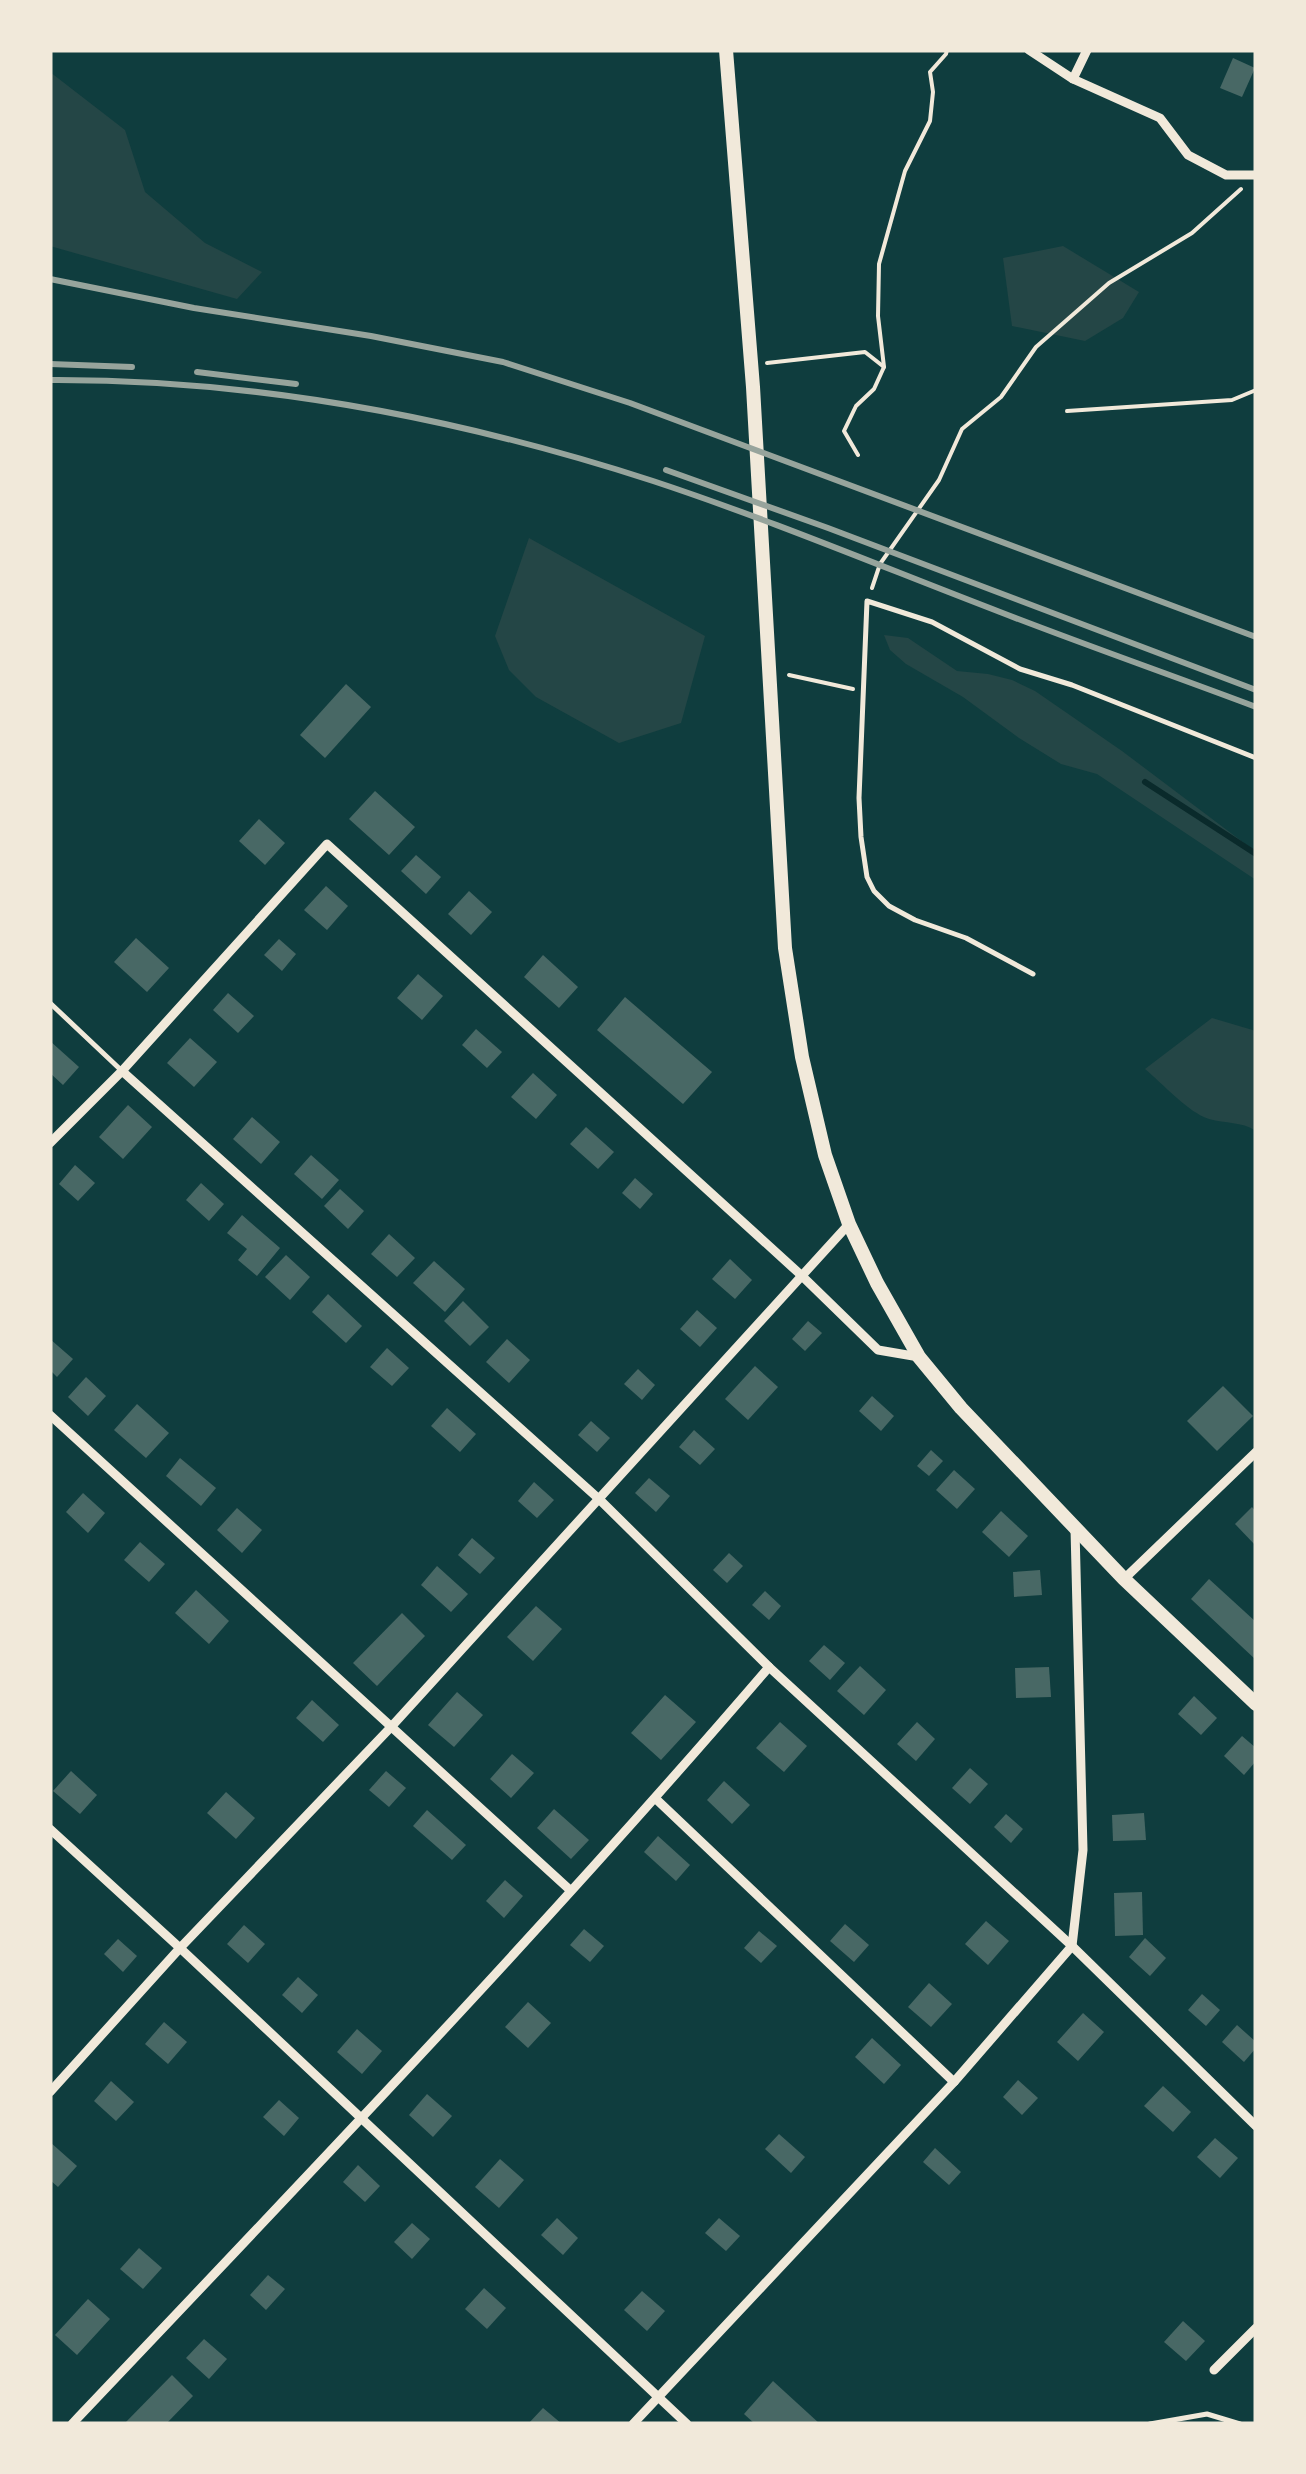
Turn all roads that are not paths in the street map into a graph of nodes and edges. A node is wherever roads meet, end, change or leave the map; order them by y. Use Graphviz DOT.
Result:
graph roads {
  1 [pos="726,50"];
  2 [pos="1029,50"];
  3 [pos="1086,50"];
  4 [pos="1072,79"];
  5 [pos="1256,176"];
  6 [pos="1256,758"];
  7 [pos="1033,974"];
  8 [pos="50,1003"];
  9 [pos="122,1070"];
  10 [pos="50,1143"];
  11 [pos="849,1224"];
  12 [pos="801,1275"];
  13 [pos="919,1357"];
  14 [pos="50,1415"];
  15 [pos="1256,1452"];
  16 [pos="599,1499"];
  17 [pos="1075,1527"];
  18 [pos="1124,1579"];
  19 [pos="769,1667"];
  20 [pos="1256,1704"];
  21 [pos="392,1726"];
  22 [pos="656,1799"];
  23 [pos="50,1830"];
  24 [pos="570,1890"];
  25 [pos="1072,1946"];
  26 [pos="180,1948"];
  27 [pos="954,2082"];
  28 [pos="50,2092"];
  29 [pos="360,2120"];
  30 [pos="1256,2126"];
  31 [pos="1256,2328"];
  32 [pos="1214,2370"];
  33 [pos="658,2397"];
  34 [pos="72,2424"];
  35 [pos="633,2424"];
  36 [pos="687,2424"];
  37 [pos="1150,2424"];
  38 [pos="1240,2424"];
  1 -- 11 [label="main road"];
  2 -- 4 [label="street"];
  3 -- 4 [label="street"];
  4 -- 5 [label="street"];
  6 -- 7 [label="lane"];
  8 -- 9 [label="lane"];
  9 -- 10 [label="street"];
  9 -- 12 [label="street"];
  9 -- 16 [label="street"];
  11 -- 12 [label="street"];
  11 -- 13 [label="main road"];
  12 -- 13 [label="street"];
  12 -- 16 [label="street"];
  13 -- 17 [label="main road"];
  14 -- 21 [label="street"];
  15 -- 18 [label="street"];
  16 -- 19 [label="street"];
  16 -- 21 [label="street"];
  17 -- 18 [label="main road"];
  17 -- 25 [label="street"];
  18 -- 20 [label="main road"];
  19 -- 22 [label="street"];
  19 -- 25 [label="street"];
  21 -- 24 [label="street"];
  21 -- 26 [label="street"];
  22 -- 24 [label="street"];
  22 -- 27 [label="street"];
  23 -- 26 [label="street"];
  24 -- 29 [label="street"];
  25 -- 27 [label="street"];
  25 -- 30 [label="street"];
  26 -- 28 [label="street"];
  26 -- 29 [label="street"];
  27 -- 33 [label="street"];
  29 -- 33 [label="street"];
  29 -- 34 [label="street"];
  31 -- 32 [label="street"];
  33 -- 35 [label="street"];
  33 -- 36 [label="street"];
  37 -- 38 [label="lane"];
}
